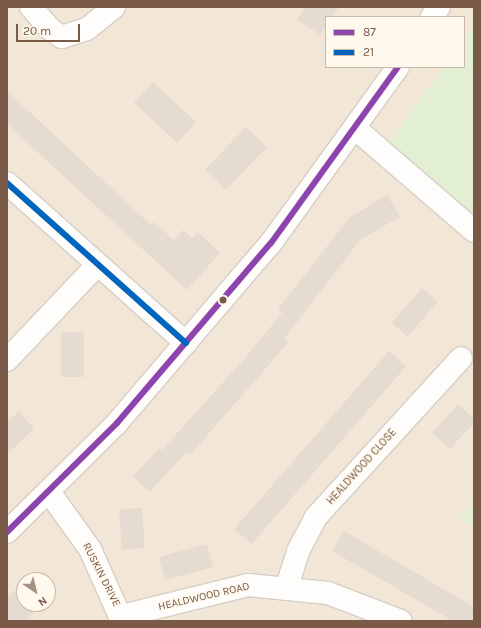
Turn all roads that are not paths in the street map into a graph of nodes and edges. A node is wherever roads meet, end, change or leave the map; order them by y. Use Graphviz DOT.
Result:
graph roads {
  1 [pos="31,7"];
  2 [pos="114,7"];
  3 [pos="438,7"];
  4 [pos="433,16"];
  5 [pos="397,68"];
  6 [pos="356,129"];
  7 [pos="11,194"];
  8 [pos="474,231"];
  9 [pos="97,264"];
  10 [pos="186,343"];
  11 [pos="461,358"];
  12 [pos="7,360"];
  13 [pos="49,492"];
  14 [pos="7,532"];
  15 [pos="286,589"];
  16 [pos="122,619"];
  17 [pos="402,621"];
  1 -- 2 [label="street"];
  3 -- 4 [label="street"];
  5 -- 6 [label="street"];
  6 -- 8 [label="street"];
  6 -- 10 [label="street"];
  7 -- 9 [label="street"];
  9 -- 10 [label="street"];
  9 -- 12 [label="street"];
  10 -- 13 [label="street"];
  11 -- 15 [label="street, HEALDWOOD CLOSE"];
  13 -- 14 [label="street"];
  13 -- 16 [label="street, RUSKIN DRIVE"];
  15 -- 16 [label="street, HEALDWOOD ROAD"];
  15 -- 17 [label="street, HEALDWOOD ROAD"];
}
